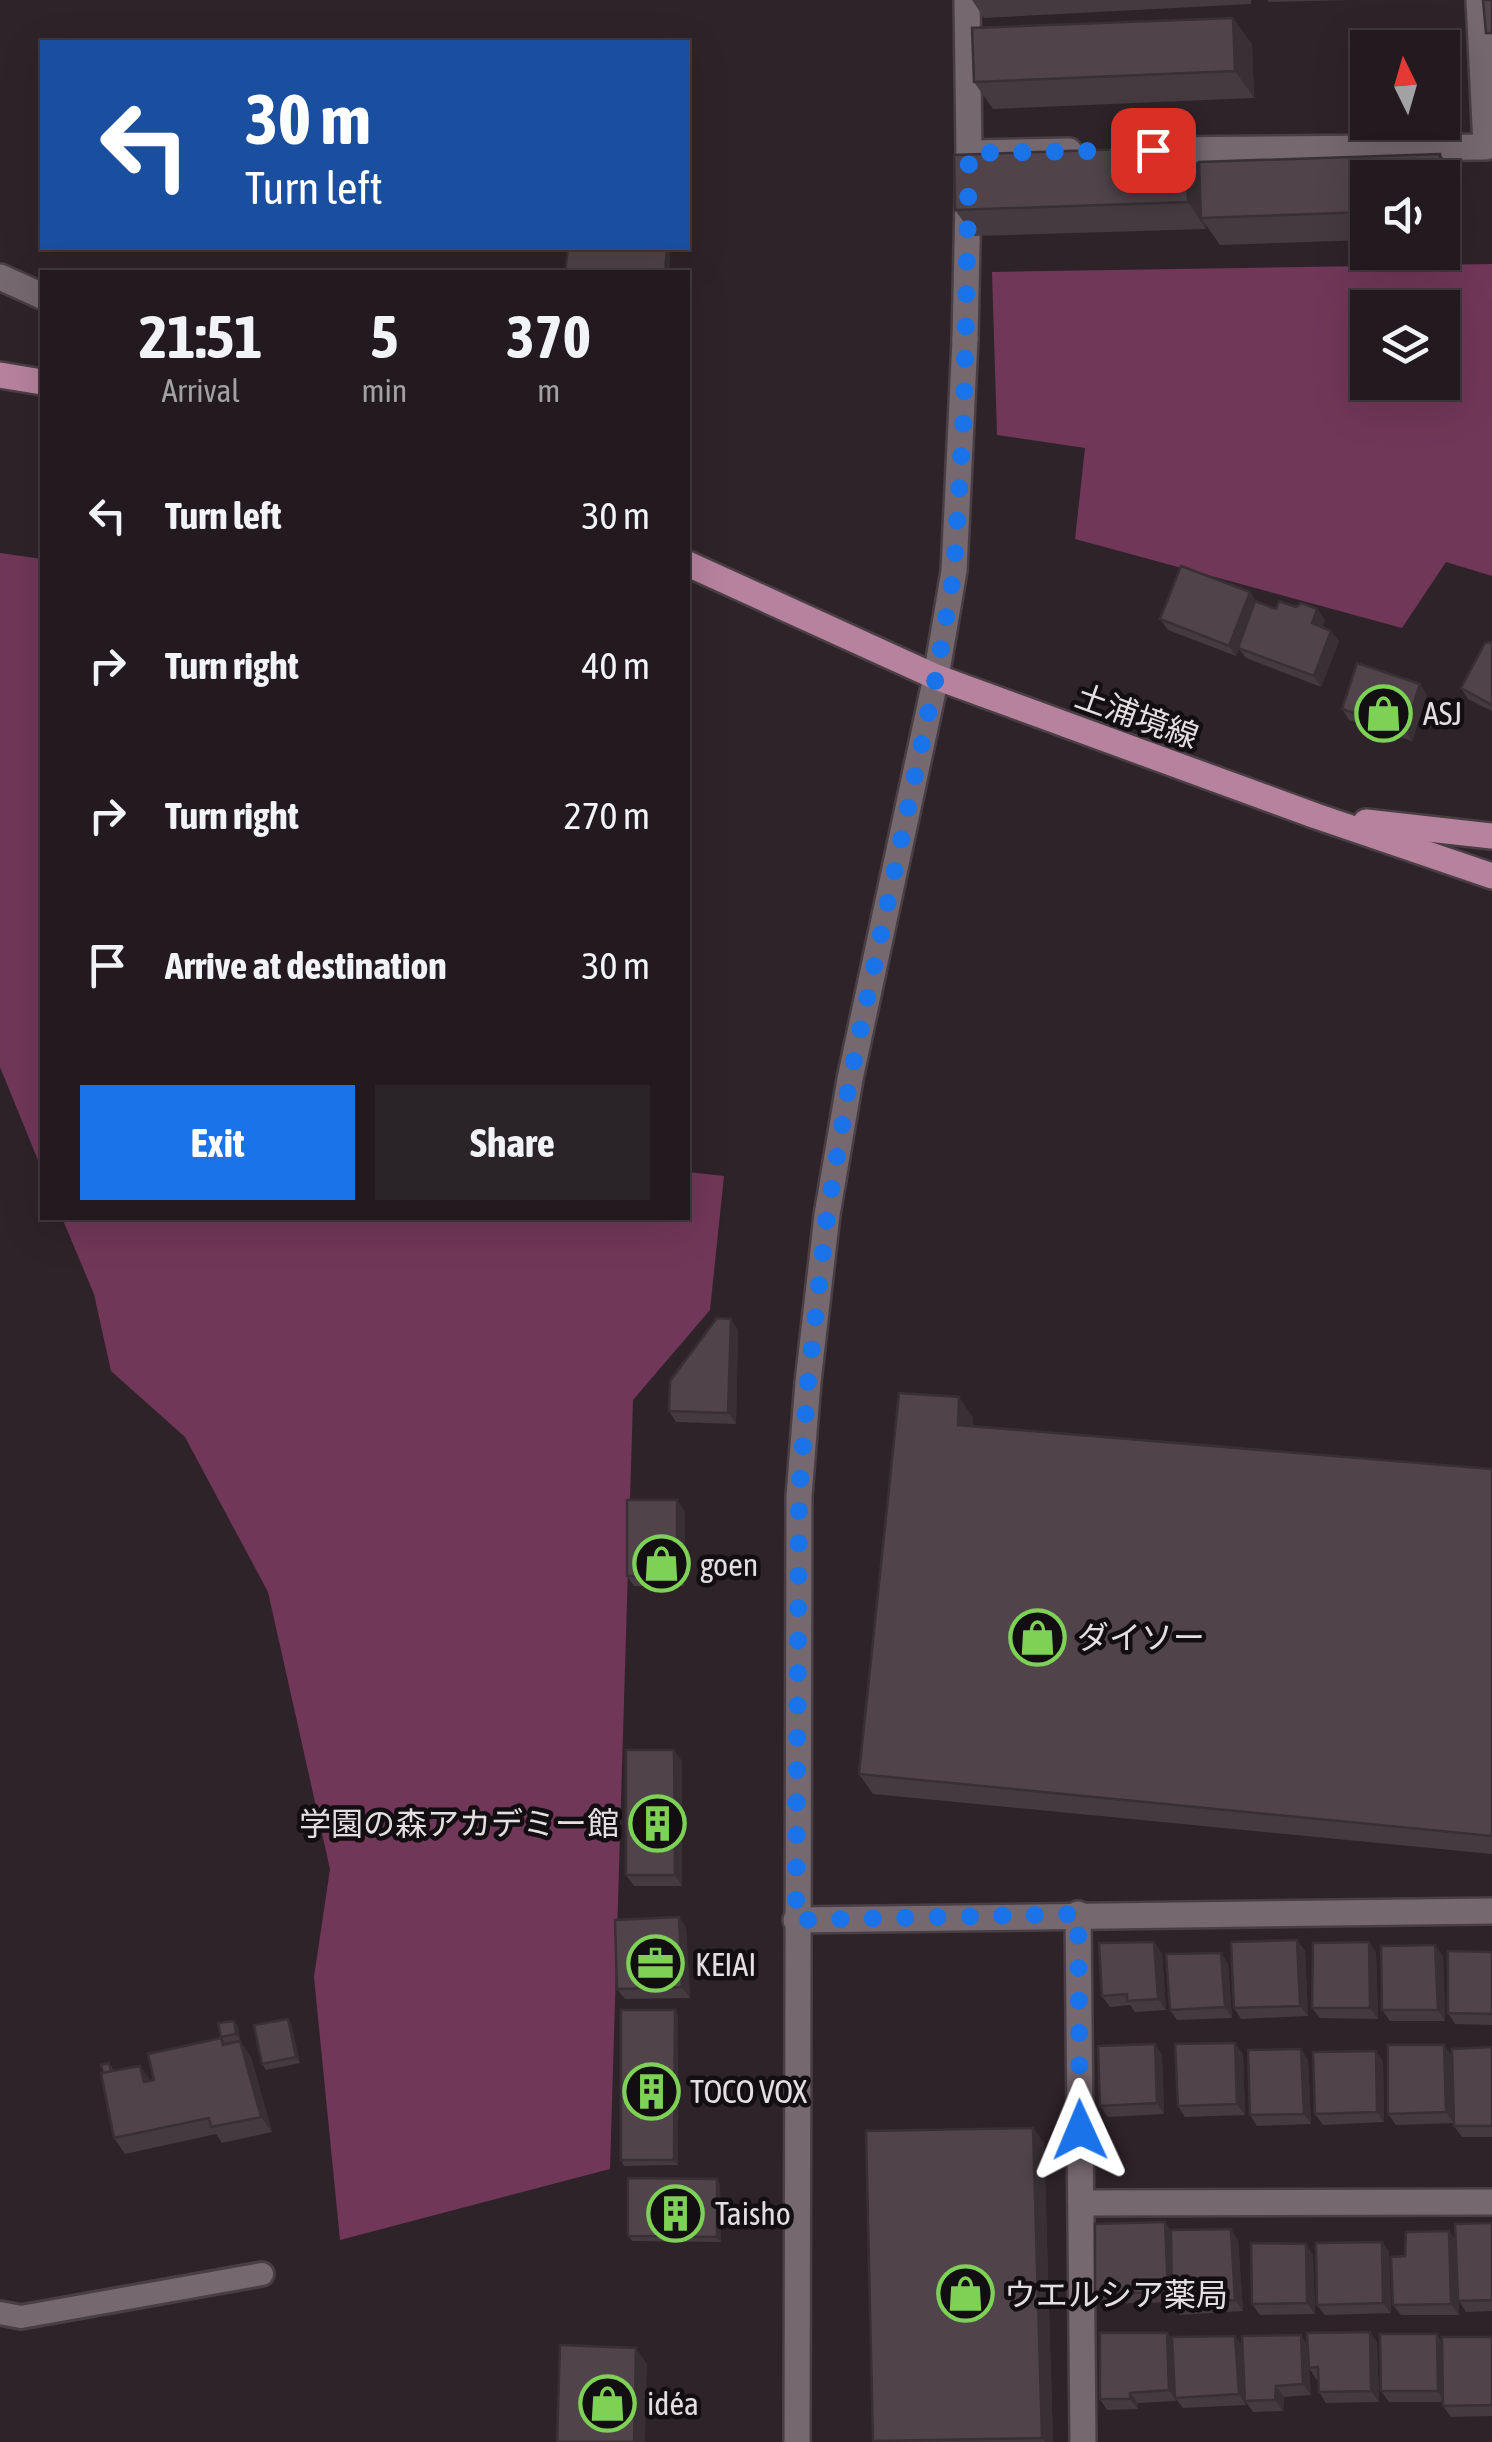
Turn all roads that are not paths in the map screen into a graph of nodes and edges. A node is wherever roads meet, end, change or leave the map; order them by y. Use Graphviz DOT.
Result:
graph roads {
  1 [pos="967,0"];
  2 [pos="1484,5"];
  3 [pos="1488,95"];
  4 [pos="1087,151"];
  5 [pos="1126,151"];
  6 [pos="969,153"];
  7 [pos="1489,155"];
  8 [pos="0,277"];
  9 [pos="40,295"];
  10 [pos="0,376"];
  11 [pos="40,382"];
  12 [pos="690,565"];
  13 [pos="936,677"];
  14 [pos="1316,816"];
  15 [pos="1492,836"];
  16 [pos="1492,876"];
  17 [pos="1492,1910"];
  18 [pos="1078,1914"];
  19 [pos="796,1920"];
  20 [pos="1081,2202"];
  21 [pos="1492,2202"];
  22 [pos="262,2274"];
  23 [pos="0,2313"];
  24 [pos="797,2442"];
  25 [pos="1083,2442"];
  1 -- 6 [label="street"];
  2 -- 3 [label="street"];
  3 -- 7 [label="street"];
  4 -- 6 [label="street"];
  5 -- 7 [label="street"];
  6 -- 13 [label="street"];
  8 -- 9 [label="street"];
  10 -- 11 [label="main road"];
  12 -- 13 [label="main road, 土浦境線"];
  13 -- 14 [label="main road, 土浦境線"];
  13 -- 19 [label="street"];
  14 -- 15 [label="main road, 土浦境線"];
  14 -- 16 [label="main road, 土浦境線"];
  17 -- 18 [label="street"];
  18 -- 19 [label="street"];
  18 -- 20 [label="street"];
  19 -- 24 [label="street"];
  20 -- 21 [label="street"];
  20 -- 25 [label="street"];
  22 -- 23 [label="lane"];
}
